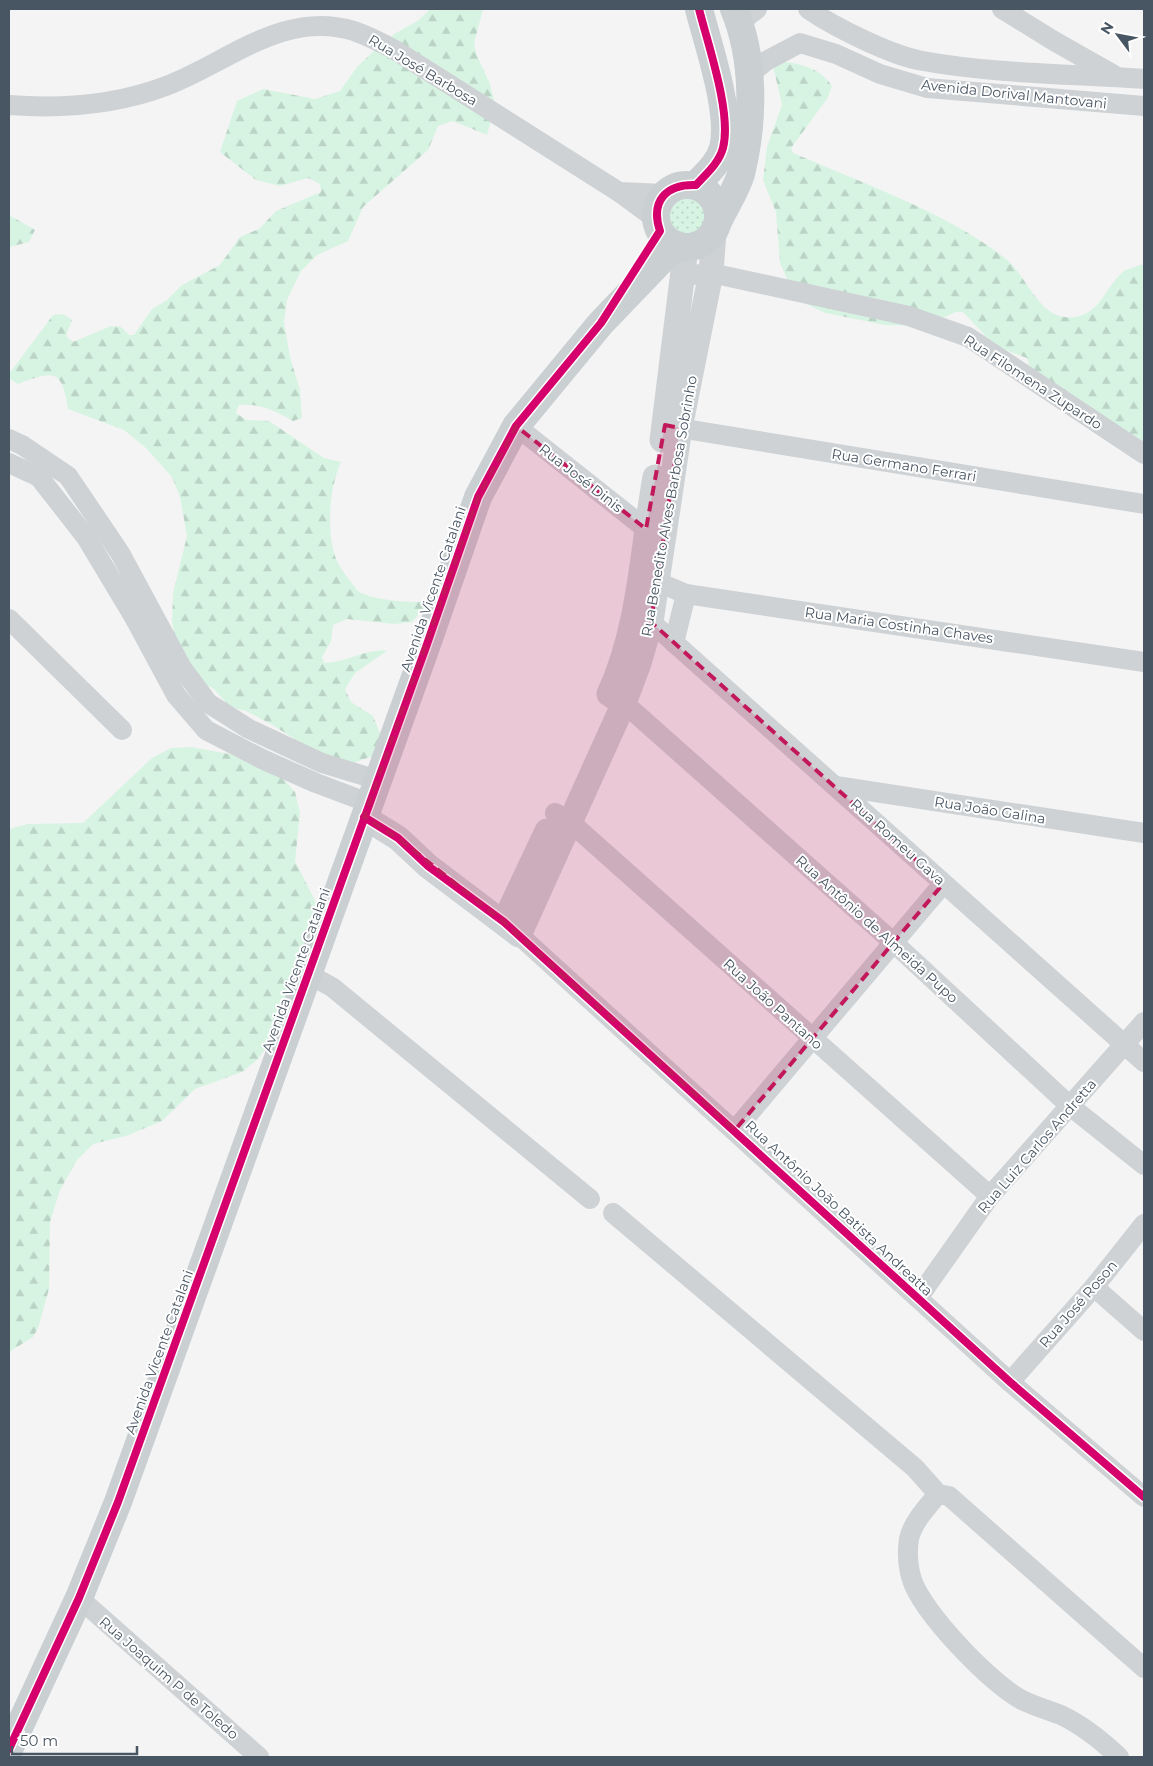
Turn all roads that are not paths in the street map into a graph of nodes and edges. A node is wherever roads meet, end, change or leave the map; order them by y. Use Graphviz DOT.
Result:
graph roads {
  1 [pos="699,9"];
  2 [pos="808,9"];
  3 [pos="1002,9"];
  4 [pos="743,13"];
  5 [pos="1054,41"];
  6 [pos="712,59"];
  7 [pos="1043,73"];
  8 [pos="750,74"];
  9 [pos="1119,77"];
  10 [pos="1144,79"];
  11 [pos="9,104"];
  12 [pos="1123,105"];
  13 [pos="1144,106"];
  14 [pos="696,185"];
  15 [pos="619,192"];
  16 [pos="666,194"];
  17 [pos="716,227"];
  18 [pos="670,236"];
  19 [pos="711,273"];
  20 [pos="682,276"];
  21 [pos="516,426"];
  22 [pos="672,427"];
  23 [pos="9,439"];
  24 [pos="28,449"];
  25 [pos="1144,454"];
  26 [pos="13,465"];
  27 [pos="1144,504"];
  28 [pos="646,529"];
  29 [pos="656,581"];
  30 [pos="686,594"];
  31 [pos="9,619"];
  32 [pos="642,619"];
  33 [pos="674,643"];
  34 [pos="1144,662"];
  35 [pos="616,700"];
  36 [pos="122,730"];
  37 [pos="836,786"];
  38 [pos="370,800"];
  39 [pos="562,817"];
  40 [pos="1144,834"];
  41 [pos="943,884"];
  42 [pos="511,929"];
  43 [pos="894,943"];
  44 [pos="308,974"];
  45 [pos="1144,1022"];
  46 [pos="813,1040"];
  47 [pos="1124,1046"];
  48 [pos="1144,1062"];
  49 [pos="1070,1106"];
  50 [pos="735,1130"];
  51 [pos="1144,1165"];
  52 [pos="990,1196"];
  53 [pos="590,1199"];
  54 [pos="613,1213"];
  55 [pos="1144,1224"];
  56 [pos="1094,1287"];
  57 [pos="918,1298"];
  58 [pos="1144,1331"];
  59 [pos="1010,1382"];
  60 [pos="944,1495"];
  61 [pos="1144,1497"];
  62 [pos="79,1598"];
  63 [pos="1144,1668"];
  64 [pos="9,1749"];
  65 [pos="259,1757"];
  66 [pos="1119,1757"];
  1 -- 6 [label="main road"];
  2 -- 7 [label="street, Avenida Dorival Mantovani"];
  3 -- 5 [label="street"];
  4 -- 6 [label="main road"];
  4 -- 8 [label="main road, Rua Benedito Alves Barbosa Sobrinho"];
  5 -- 7 [label="street"];
  5 -- 9 [label="street"];
  6 -- 14 [label="main road"];
  7 -- 9 [label="street, Avenida Dorival Mantovani"];
  8 -- 12 [label="street, Avenida Dorival Mantovani"];
  8 -- 17 [label="main road, Rua Benedito Alves Barbosa Sobrinho"];
  9 -- 10 [label="street, Avenida Dorival Mantovani"];
  9 -- 12 [label="street"];
  11 -- 15 [label="street, Rua José Barbosa"];
  12 -- 13 [label="street, Avenida Dorival Mantovani"];
  14 -- 16 [label="main road"];
  14 -- 17 [label="main road"];
  15 -- 16 [label="street, Rua José Barbosa"];
  15 -- 18 [label="street, Rua José Barbosa"];
  16 -- 18 [label="main road"];
  17 -- 18 [label="main road"];
  17 -- 19 [label="street, Rua Benedito Alves Barbosa Sobrinho"];
  18 -- 20 [label="street, Rua Benedito Alves Barbosa Sobrinho"];
  18 -- 21 [label="main road, Avenida Vicente Catalani"];
  19 -- 20 [label="street, Rua Filomena Zupardo"];
  19 -- 22 [label="street, Rua Benedito Alves Barbosa Sobrinho"];
  19 -- 25 [label="street, Rua Filomena Zupardo"];
  20 -- 22 [label="street, Rua Benedito Alves Barbosa Sobrinho"];
  21 -- 28 [label="street, Rua José Dinis"];
  21 -- 38 [label="main road, Avenida Vicente Catalani"];
  22 -- 27 [label="street, Rua Germano Ferrari"];
  22 -- 28 [label="street, Rua Benedito Alves Barbosa Sobrinho"];
  22 -- 29 [label="street, Rua Benedito Alves Barbosa Sobrinho"];
  23 -- 24 [label="street"];
  24 -- 26 [label="street"];
  24 -- 38 [label="street"];
  26 -- 38 [label="street"];
  28 -- 32 [label="street, Rua Benedito Alves Barbosa Sobrinho"];
  29 -- 30 [label="street, Rua Maria Costinha Chaves"];
  29 -- 32 [label="street, Rua Benedito Alves Barbosa Sobrinho"];
  30 -- 33 [label="street"];
  30 -- 34 [label="street, Rua Maria Costinha Chaves"];
  31 -- 36 [label="street"];
  32 -- 33 [label="street, Rua Romeu Gava"];
  32 -- 35 [label="street, Rua Benedito Alves Barbosa Sobrinho"];
  33 -- 37 [label="street, Rua Romeu Gava"];
  35 -- 39 [label="street, Rua Benedito Alves Barbosa Sobrinho"];
  35 -- 43 [label="street, Rua Antônio de Almeida Pupo"];
  37 -- 40 [label="street, Rua João Galina"];
  37 -- 41 [label="street, Rua Romeu Gava"];
  38 -- 42 [label="street, Rua Antônio João Batista Andreatta"];
  38 -- 44 [label="main road, Avenida Vicente Catalani"];
  39 -- 42 [label="street, Rua Benedito Alves Barbosa Sobrinho"];
  39 -- 46 [label="street, Rua João Pantano"];
  41 -- 43 [label="street"];
  41 -- 47 [label="street, Rua Romeu Gava"];
  42 -- 50 [label="street, Rua Antônio João Batista Andreatta"];
  43 -- 46 [label="street"];
  43 -- 49 [label="street, Rua Antônio de Almeida Pupo"];
  44 -- 53 [label="street"];
  44 -- 62 [label="main road, Avenida Vicente Catalani"];
  45 -- 47 [label="street, Rua Luiz Carlos Andretta"];
  46 -- 50 [label="street"];
  46 -- 52 [label="street, Rua João Pantano"];
  47 -- 48 [label="street, Rua Romeu Gava"];
  47 -- 49 [label="street, Rua Luiz Carlos Andretta"];
  49 -- 51 [label="street, Rua Antônio de Almeida Pupo"];
  49 -- 52 [label="street, Rua Luiz Carlos Andretta"];
  50 -- 57 [label="street, Rua Antônio João Batista Andreatta"];
  52 -- 57 [label="street, Rua Luiz Carlos Andretta"];
  54 -- 60 [label="street"];
  55 -- 56 [label="street, Rua José Roson"];
  56 -- 58 [label="street"];
  56 -- 59 [label="street, Rua José Roson"];
  57 -- 59 [label="street, Rua Antônio João Batista Andreatta"];
  59 -- 61 [label="street, Rua Antônio João Batista Andreatta"];
  60 -- 63 [label="street"];
  60 -- 66 [label="street"];
  62 -- 64 [label="main road, Avenida Vicente Catalani"];
  62 -- 65 [label="street, Rua Joaquim P de Toledo"];
}
